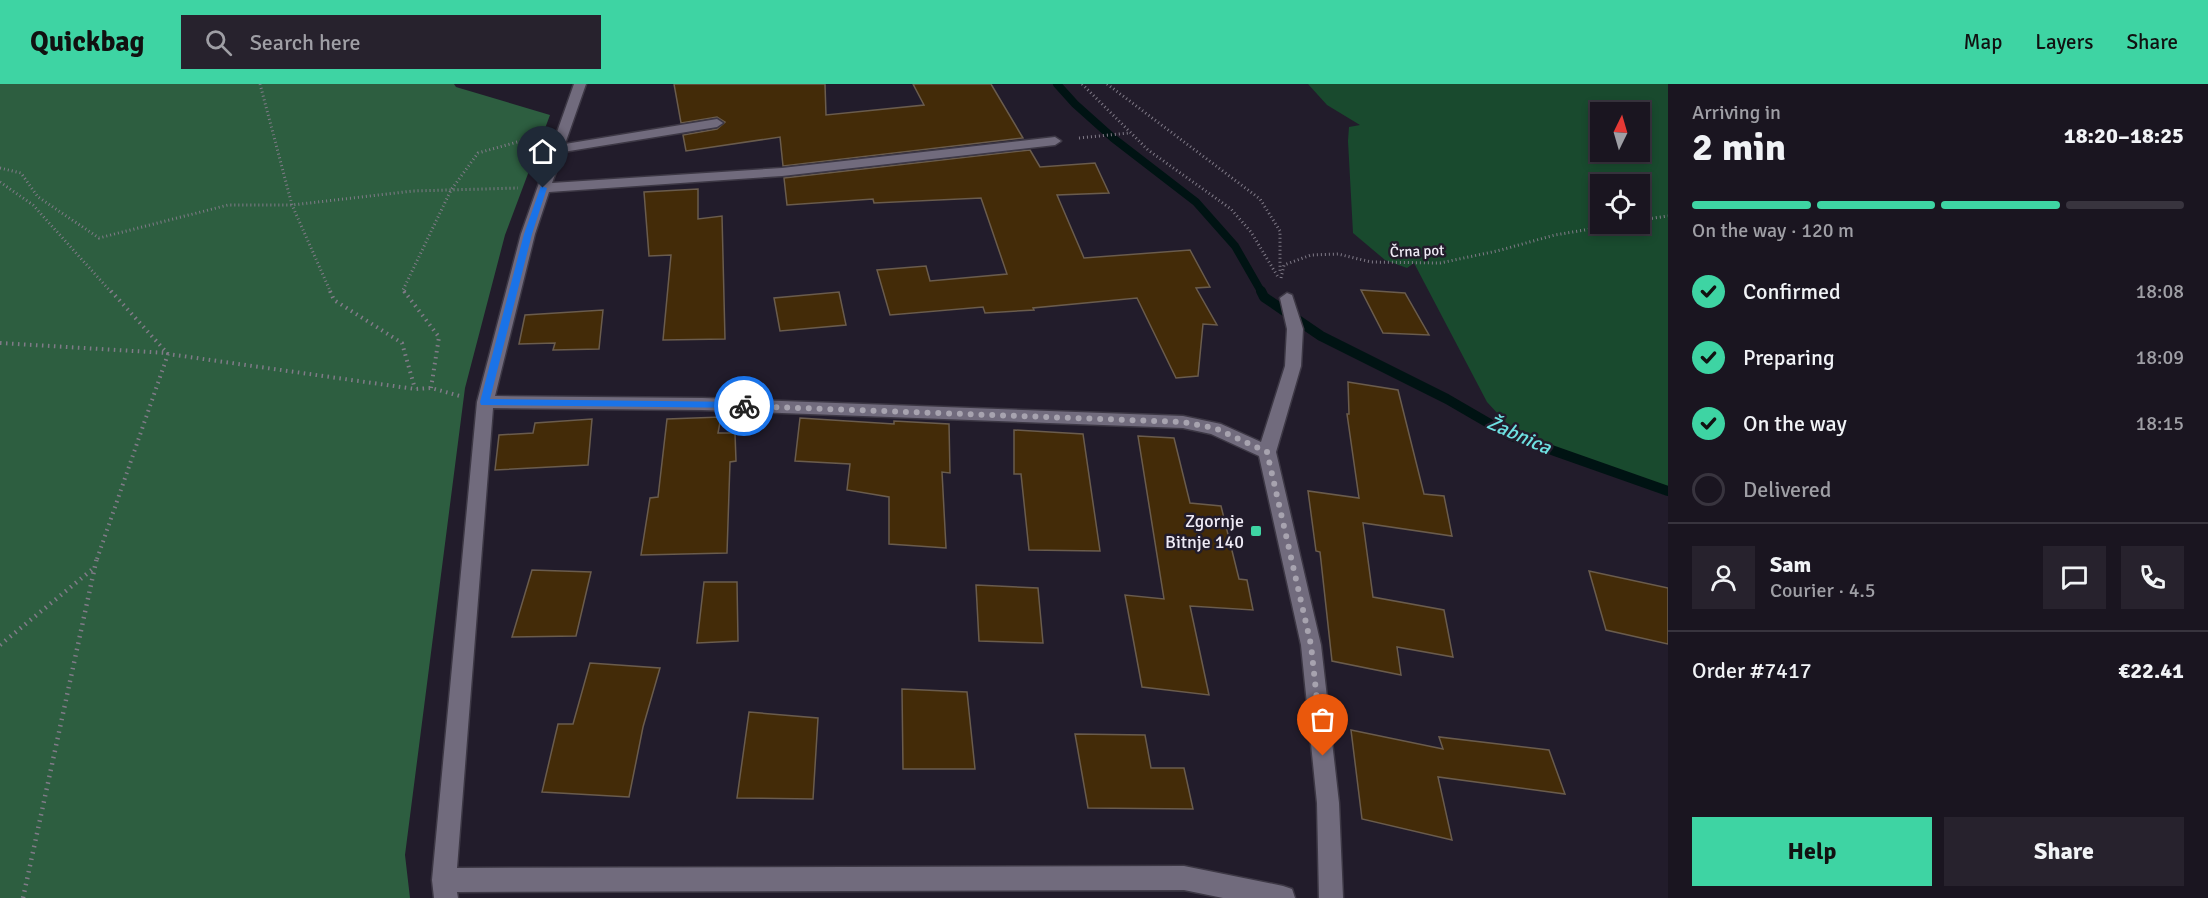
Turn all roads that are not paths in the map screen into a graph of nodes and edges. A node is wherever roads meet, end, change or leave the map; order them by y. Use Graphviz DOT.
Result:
graph roads {
  1 [pos="580,84"];
  2 [pos="717,123"];
  3 [pos="1055,141"];
  4 [pos="559,149"];
  5 [pos="543,188"];
  6 [pos="1287,298"];
  7 [pos="485,402"];
  8 [pos="1267,452"];
  9 [pos="445,889"];
  10 [pos="1283,898"];
  11 [pos="1331,898"];
  1 -- 4 [label="street"];
  2 -- 4 [label="street"];
  3 -- 5 [label="street"];
  4 -- 5 [label="street"];
  5 -- 7 [label="street"];
  6 -- 8 [label="street"];
  7 -- 8 [label="street"];
  7 -- 9 [label="street"];
  8 -- 11 [label="street"];
  9 -- 10 [label="street"];
}
